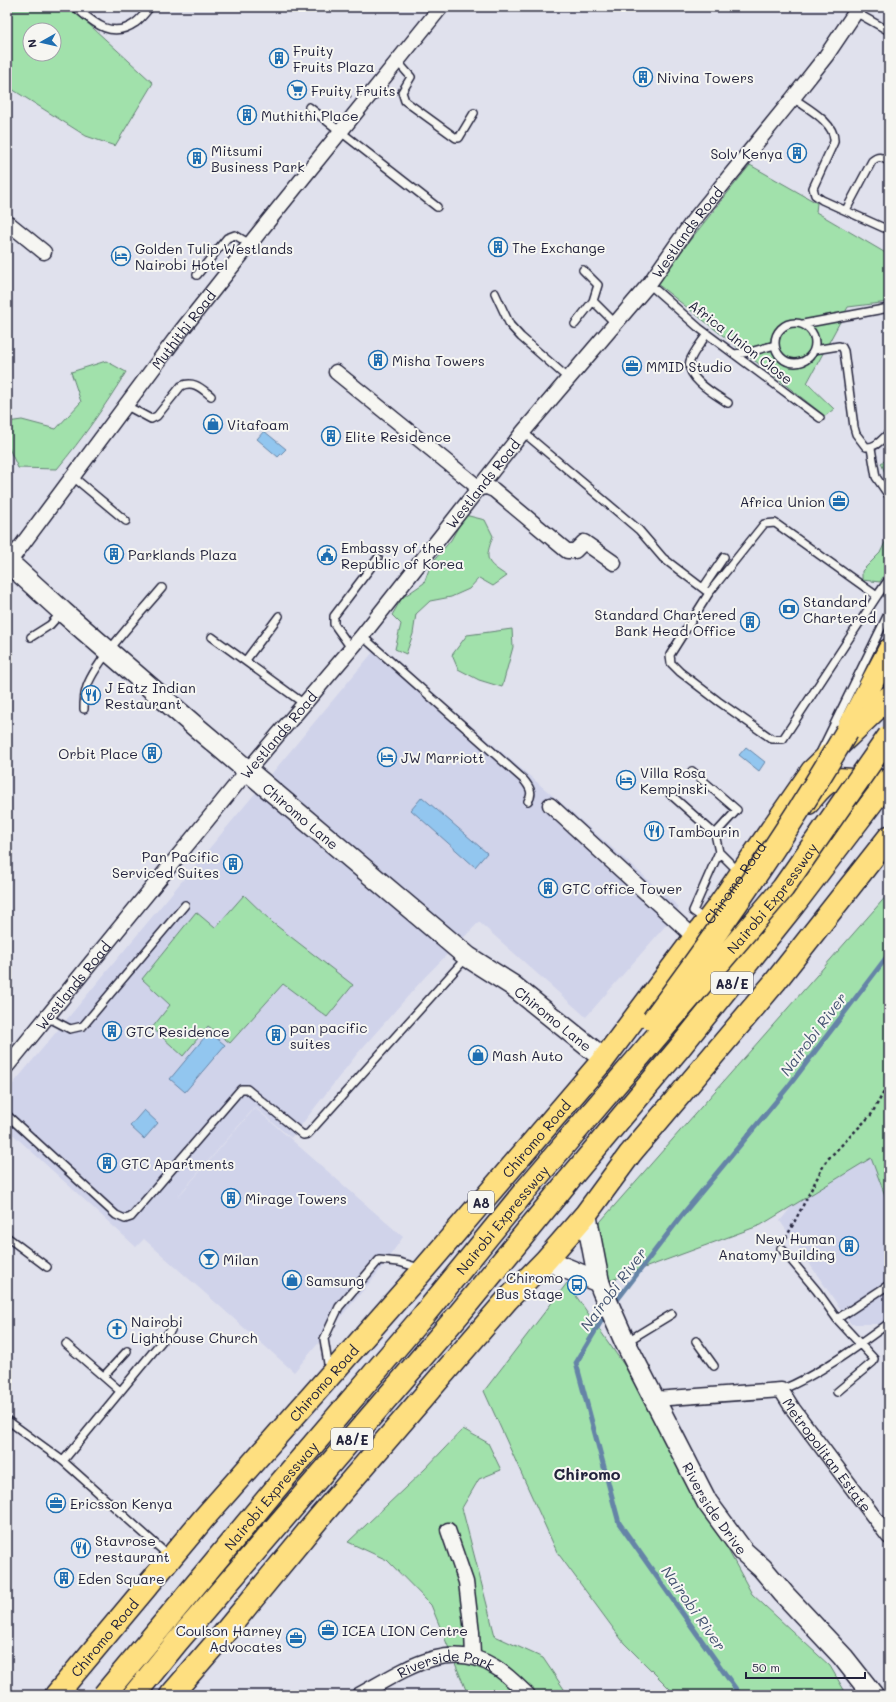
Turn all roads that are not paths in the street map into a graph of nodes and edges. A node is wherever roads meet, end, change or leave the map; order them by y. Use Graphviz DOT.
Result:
graph roads {
  1 [pos="75,7"];
  2 [pos="150,7"];
  3 [pos="441,7"];
  4 [pos="855,9"];
  5 [pos="889,31"];
  6 [pos="397,61"];
  7 [pos="793,98"];
  8 [pos="309,107"];
  9 [pos="474,113"];
  10 [pos="340,132"];
  11 [pos="889,162"];
  12 [pos="437,206"];
  13 [pos="846,210"];
  14 [pos="7,222"];
  15 [pos="889,225"];
  16 [pos="250,244"];
  17 [pos="44,252"];
  18 [pos="583,270"];
  19 [pos="197,275"];
  20 [pos="649,284"];
  21 [pos="495,293"];
  22 [pos="593,301"];
  23 [pos="889,308"];
  24 [pos="615,323"];
  25 [pos="575,324"];
  26 [pos="803,324"];
  27 [pos="707,334"];
  28 [pos="775,345"];
  29 [pos="814,350"];
  30 [pos="734,354"];
  31 [pos="336,372"];
  32 [pos="569,379"];
  33 [pos="211,396"];
  34 [pos="728,403"];
  35 [pos="124,405"];
  36 [pos="820,418"];
  37 [pos="523,432"];
  38 [pos="889,433"];
  39 [pos="871,448"];
  40 [pos="72,476"];
  41 [pos="480,488"];
  42 [pos="888,496"];
  43 [pos="126,521"];
  44 [pos="724,557"];
  45 [pos="378,558"];
  46 [pos="7,563"];
  47 [pos="614,563"];
  48 [pos="889,579"];
  49 [pos="162,588"];
  50 [pos="706,590"];
  51 [pos="877,596"];
  52 [pos="63,612"];
  53 [pos="889,612"];
  54 [pos="279,616"];
  55 [pos="362,636"];
  56 [pos="31,637"];
  57 [pos="212,637"];
  58 [pos="351,648"];
  59 [pos="889,650"];
  60 [pos="109,651"];
  61 [pos="246,660"];
  62 [pos="889,698"];
  63 [pos="303,703"];
  64 [pos="84,709"];
  65 [pos="889,736"];
  66 [pos="889,747"];
  67 [pos="248,770"];
  68 [pos="692,771"];
  69 [pos="812,771"];
  70 [pos="889,780"];
  71 [pos="670,794"];
  72 [pos="528,801"];
  73 [pos="550,805"];
  74 [pos="715,834"];
  75 [pos="889,837"];
  76 [pos="719,852"];
  77 [pos="740,873"];
  78 [pos="185,904"];
  79 [pos="706,922"];
  80 [pos="468,957"];
  81 [pos="47,1017"];
  82 [pos="604,1060"];
  83 [pos="7,1066"];
  84 [pos="7,1115"];
  85 [pos="524,1192"];
  86 [pos="586,1214"];
  87 [pos="7,1237"];
  88 [pos="781,1248"];
  89 [pos="546,1260"];
  90 [pos="48,1267"];
  91 [pos="424,1269"];
  92 [pos="601,1286"];
  93 [pos="887,1286"];
  94 [pos="672,1314"];
  95 [pos="837,1319"];
  96 [pos="889,1323"];
  97 [pos="171,1330"];
  98 [pos="696,1341"];
  99 [pos="625,1342"];
  100 [pos="66,1344"];
  101 [pos="861,1344"];
  102 [pos="127,1351"];
  103 [pos="714,1366"];
  104 [pos="104,1376"];
  105 [pos="330,1376"];
  106 [pos="781,1390"];
  107 [pos="120,1391"];
  108 [pos="837,1392"];
  109 [pos="656,1399"];
  110 [pos="7,1420"];
  111 [pos="63,1461"];
  112 [pos="448,1530"];
  113 [pos="889,1537"];
  114 [pos="171,1557"];
  115 [pos="472,1656"];
  116 [pos="56,1695"];
  117 [pos="104,1695"];
  118 [pos="134,1695"];
  119 [pos="171,1695"];
  120 [pos="359,1695"];
  121 [pos="528,1695"];
  122 [pos="873,1695"];
  1 -- 2 [label="lane"];
  3 -- 6 [label="street, Muthithi Road"];
  4 -- 5 [label="lane"];
  4 -- 7 [label="street, Westlands Road"];
  6 -- 9 [label="lane"];
  6 -- 10 [label="street, Muthithi Road"];
  7 -- 13 [label="lane"];
  7 -- 20 [label="street, Westlands Road"];
  8 -- 10 [label="lane"];
  10 -- 12 [label="lane"];
  10 -- 16 [label="street, Muthithi Road"];
  11 -- 13 [label="lane"];
  13 -- 15 [label="lane"];
  14 -- 17 [label="street"];
  16 -- 19 [label="lane"];
  16 -- 35 [label="street, Muthithi Road"];
  18 -- 22 [label="lane"];
  20 -- 24 [label="street, Westlands Road"];
  20 -- 27 [label="lane, Africa Union Close"];
  21 -- 32 [label="lane"];
  22 -- 24 [label="lane"];
  22 -- 25 [label="lane"];
  23 -- 26 [label="lane"];
  24 -- 32 [label="street, Westlands Road"];
  26 -- 28 [label="lane"];
  26 -- 29 [label="lane"];
  27 -- 30 [label="lane, Africa Union Close"];
  27 -- 34 [label="lane"];
  28 -- 29 [label="lane"];
  28 -- 30 [label="lane"];
  29 -- 39 [label="lane"];
  30 -- 36 [label="lane, Africa Union Close"];
  31 -- 41 [label="street"];
  32 -- 37 [label="street, Westlands Road"];
  33 -- 35 [label="lane"];
  35 -- 40 [label="street, Muthithi Road"];
  37 -- 41 [label="street, Westlands Road"];
  37 -- 50 [label="lane"];
  38 -- 39 [label="lane"];
  39 -- 42 [label="lane"];
  40 -- 43 [label="lane"];
  40 -- 46 [label="street, Muthithi Road"];
  41 -- 47 [label="street"];
  41 -- 55 [label="street, Westlands Road"];
  44 -- 50 [label="lane"];
  45 -- 58 [label="lane"];
  46 -- 52 [label="street, Chiromo Lane"];
  48 -- 51 [label="lane"];
  49 -- 60 [label="lane"];
  50 -- 51 [label="lane"];
  50 -- 51 [label="lane"];
  52 -- 56 [label="lane"];
  52 -- 60 [label="street, Chiromo Lane"];
  53 -- 69 [label="lane"];
  54 -- 61 [label="lane"];
  55 -- 58 [label="street, Westlands Road"];
  55 -- 72 [label="lane"];
  57 -- 61 [label="lane"];
  58 -- 63 [label="street, Westlands Road"];
  59 -- 85 [label="highway, bridge"];
  60 -- 64 [label="lane"];
  60 -- 67 [label="street, Chiromo Lane"];
  61 -- 63 [label="lane"];
  62 -- 69 [label="highway, Chiromo Road / A8"];
  63 -- 67 [label="street, Westlands Road"];
  65 -- 85 [label="highway, Nairobi Expressway / A8/E, bridge"];
  66 -- 79 [label="highway"];
  67 -- 80 [label="street, Chiromo Lane"];
  67 -- 81 [label="street, Westlands Road"];
  68 -- 74 [label="lane"];
  69 -- 77 [label="highway, Chiromo Road / A8"];
  70 -- 118 [label="highway, Nairobi Expressway / A8/E, bridge"];
  71 -- 74 [label="lane"];
  73 -- 79 [label="street"];
  74 -- 76 [label="lane"];
  75 -- 86 [label="highway"];
  76 -- 77 [label="lane"];
  76 -- 79 [label="lane"];
  77 -- 79 [label="highway, Chiromo Road / A8"];
  78 -- 81 [label="lane"];
  79 -- 82 [label="highway, Chiromo Road / A8"];
  80 -- 82 [label="street, Chiromo Lane"];
  80 -- 84 [label="lane"];
  81 -- 83 [label="street, Westlands Road"];
  82 -- 91 [label="highway, Chiromo Road / A8"];
  85 -- 117 [label="highway, Nairobi Expressway / A8/E, bridge"];
  86 -- 89 [label="highway"];
  86 -- 92 [label="street, Riverside Drive"];
  87 -- 90 [label="lane"];
  88 -- 95 [label="lane"];
  89 -- 92 [label="street"];
  89 -- 119 [label="highway"];
  91 -- 105 [label="highway, Chiromo Road / A8"];
  91 -- 105 [label="lane"];
  92 -- 99 [label="street, Riverside Drive"];
  93 -- 95 [label="lane"];
  94 -- 99 [label="lane"];
  95 -- 101 [label="lane"];
  96 -- 101 [label="lane"];
  97 -- 107 [label="lane"];
  98 -- 103 [label="lane"];
  99 -- 109 [label="street, Riverside Drive"];
  100 -- 104 [label="lane"];
  101 -- 106 [label="lane"];
  101 -- 108 [label="lane"];
  102 -- 104 [label="lane"];
  104 -- 107 [label="lane"];
  105 -- 114 [label="highway, Chiromo Road / A8"];
  106 -- 109 [label="street"];
  106 -- 113 [label="street, Metropolitan Estate"];
  107 -- 111 [label="lane"];
  109 -- 122 [label="street, Riverside Drive"];
  110 -- 111 [label="lane"];
  111 -- 114 [label="lane"];
  112 -- 115 [label="street"];
  114 -- 116 [label="highway, Chiromo Road / A8"];
  115 -- 120 [label="street, Riverside Park"];
  115 -- 121 [label="street, Riverside Park"];
}
